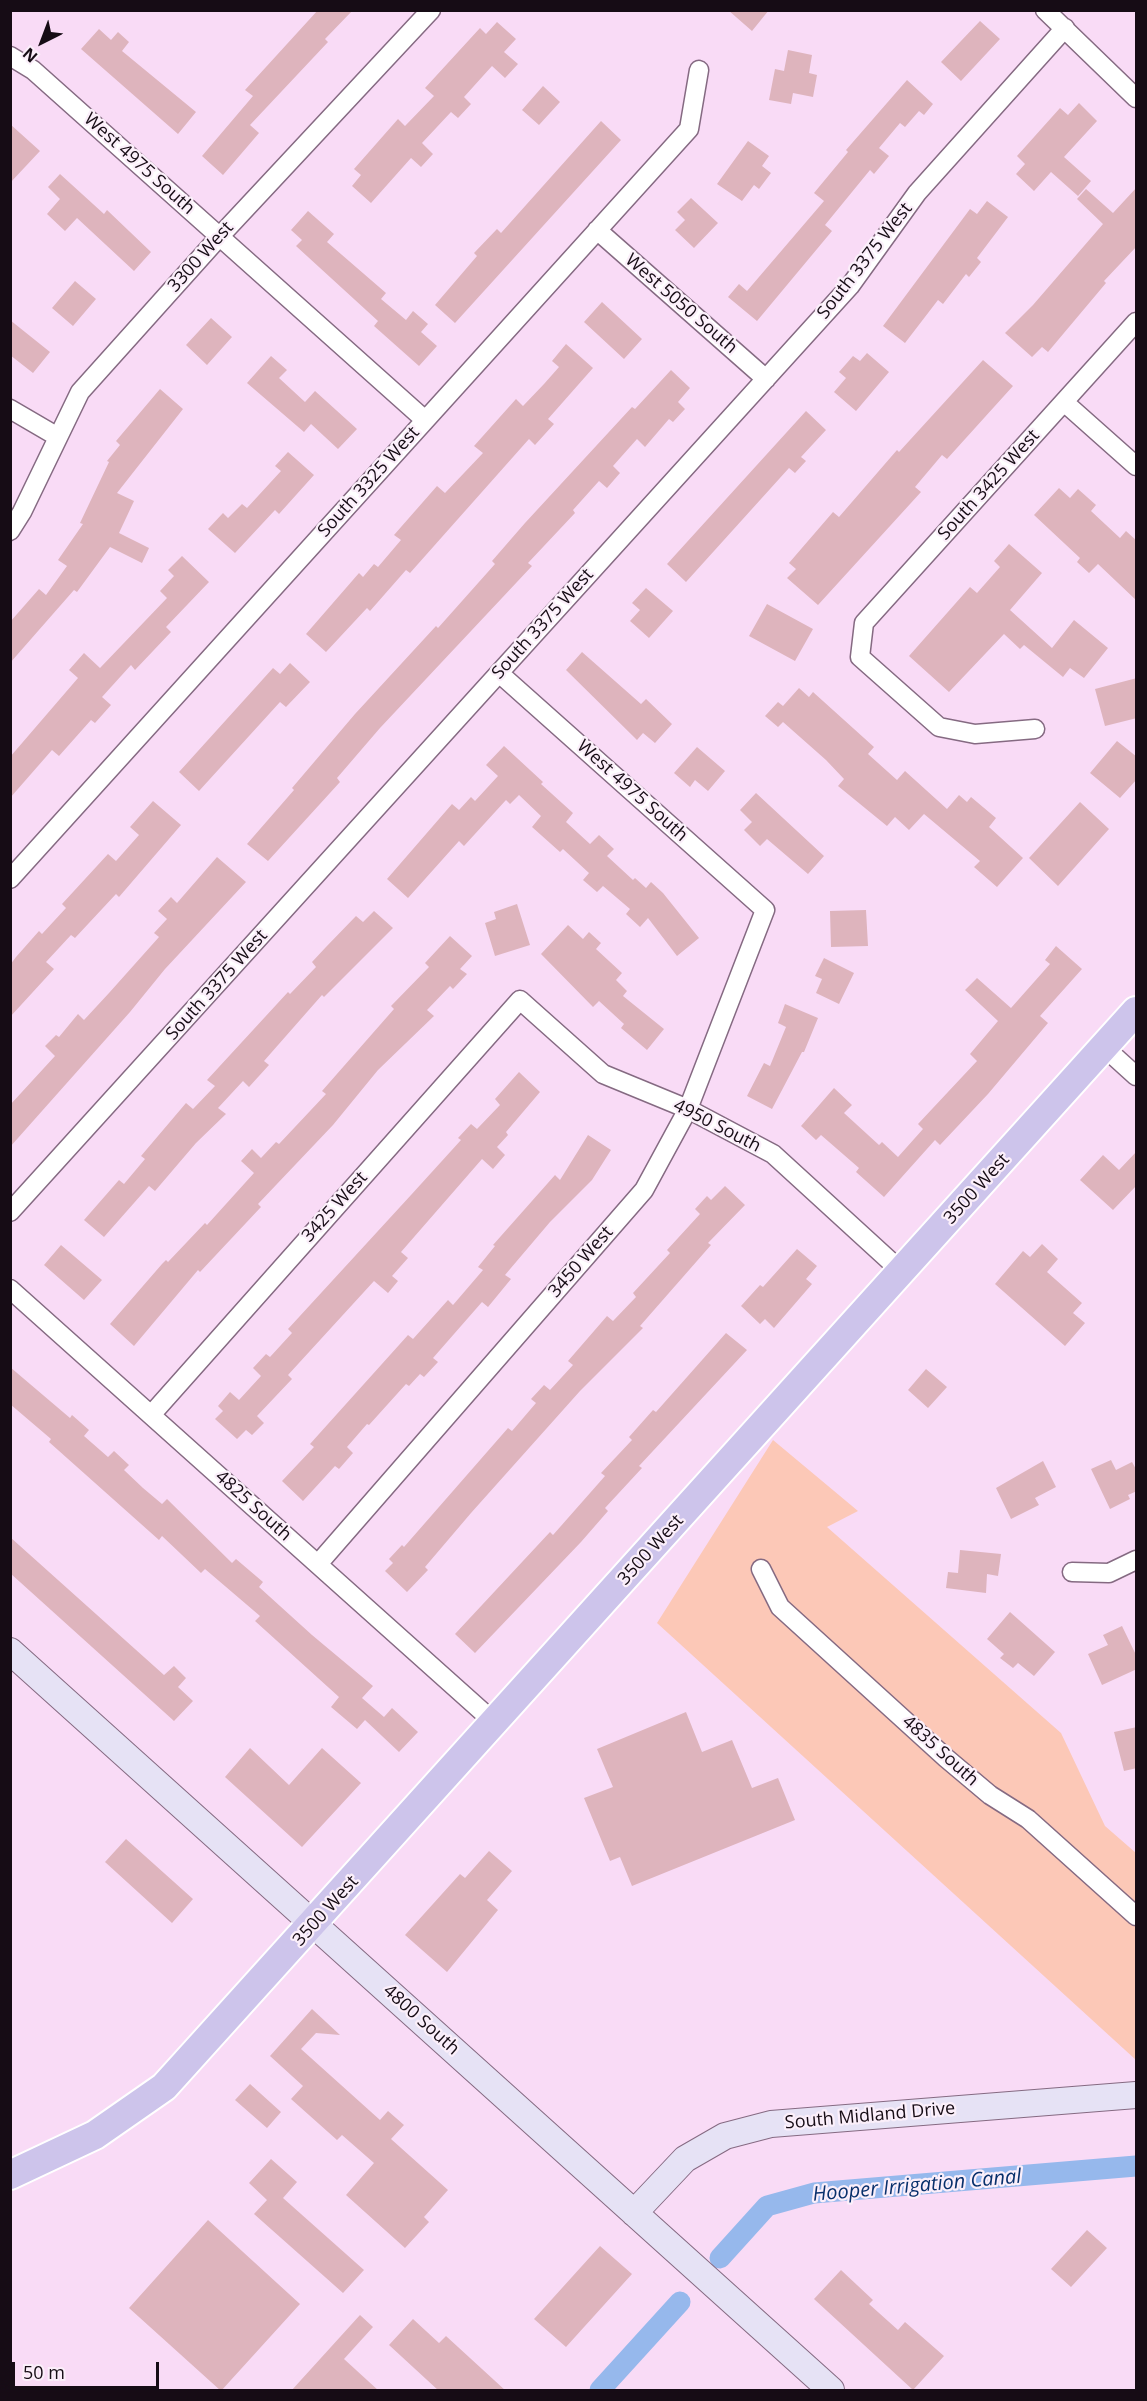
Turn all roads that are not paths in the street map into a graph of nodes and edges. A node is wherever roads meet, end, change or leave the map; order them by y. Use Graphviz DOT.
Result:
graph roads {
  1 [pos="431,10"];
  2 [pos="1046,10"];
  3 [pos="1065,28"];
  4 [pos="10,56"];
  5 [pos="699,70"];
  6 [pos="1137,98"];
  7 [pos="597,230"];
  8 [pos="220,236"];
  9 [pos="1137,322"];
  10 [pos="766,379"];
  11 [pos="1064,402"];
  12 [pos="10,409"];
  13 [pos="425,420"];
  14 [pos="58,437"];
  15 [pos="1137,466"];
  16 [pos="10,531"];
  17 [pos="499,673"];
  18 [pos="1035,729"];
  19 [pos="10,879"];
  20 [pos="765,910"];
  21 [pos="520,1000"];
  22 [pos="1137,1011"];
  23 [pos="1104,1047"];
  24 [pos="1137,1076"];
  25 [pos="688,1109"];
  26 [pos="10,1212"];
  27 [pos="902,1272"];
  28 [pos="10,1289"];
  29 [pos="151,1415"];
  30 [pos="1137,1560"];
  31 [pos="318,1564"];
  32 [pos="761,1569"];
  33 [pos="1072,1572"];
  34 [pos="10,1651"];
  35 [pos="495,1723"];
  36 [pos="1137,1916"];
  37 [pos="314,1924"];
  38 [pos="1137,2095"];
  39 [pos="10,2175"];
  40 [pos="634,2213"];
  41 [pos="826,2389"];
  1 -- 8 [label="street, 3300 West"];
  2 -- 3 [label="street"];
  3 -- 6 [label="street"];
  3 -- 10 [label="street, South 3375 West"];
  4 -- 8 [label="street, West 4975 South"];
  5 -- 7 [label="street, South 3325 West"];
  7 -- 10 [label="street, West 5050 South"];
  7 -- 13 [label="street, South 3325 West"];
  8 -- 13 [label="street, West 4975 South"];
  8 -- 14 [label="street, 3300 West"];
  9 -- 11 [label="street, South 3425 West"];
  10 -- 17 [label="street, South 3375 West"];
  11 -- 15 [label="street"];
  11 -- 18 [label="street, South 3425 West"];
  12 -- 14 [label="street"];
  13 -- 19 [label="street, South 3325 West"];
  14 -- 16 [label="street, 3300 West"];
  17 -- 20 [label="street, West 4975 South"];
  17 -- 26 [label="street, South 3375 West"];
  20 -- 25 [label="street, 3450 West"];
  21 -- 25 [label="street, 4950 South"];
  21 -- 29 [label="street, 3425 West"];
  22 -- 23 [label="main road, 3500 West"];
  23 -- 24 [label="street"];
  23 -- 27 [label="main road, 3500 West"];
  25 -- 27 [label="street, 4950 South"];
  25 -- 31 [label="street, 3450 West"];
  27 -- 35 [label="main road, 3500 West"];
  28 -- 29 [label="street, 4825 South"];
  29 -- 31 [label="street, 4825 South"];
  30 -- 33 [label="street"];
  31 -- 35 [label="street, 4825 South"];
  32 -- 36 [label="street, 4835 South"];
  34 -- 37 [label="street, 4800 South"];
  35 -- 37 [label="main road, 3500 West"];
  37 -- 39 [label="main road, 3500 West"];
  37 -- 40 [label="street, 4800 South"];
  38 -- 40 [label="street, South Midland Drive"];
  40 -- 41 [label="street, 4800 South"];
}
